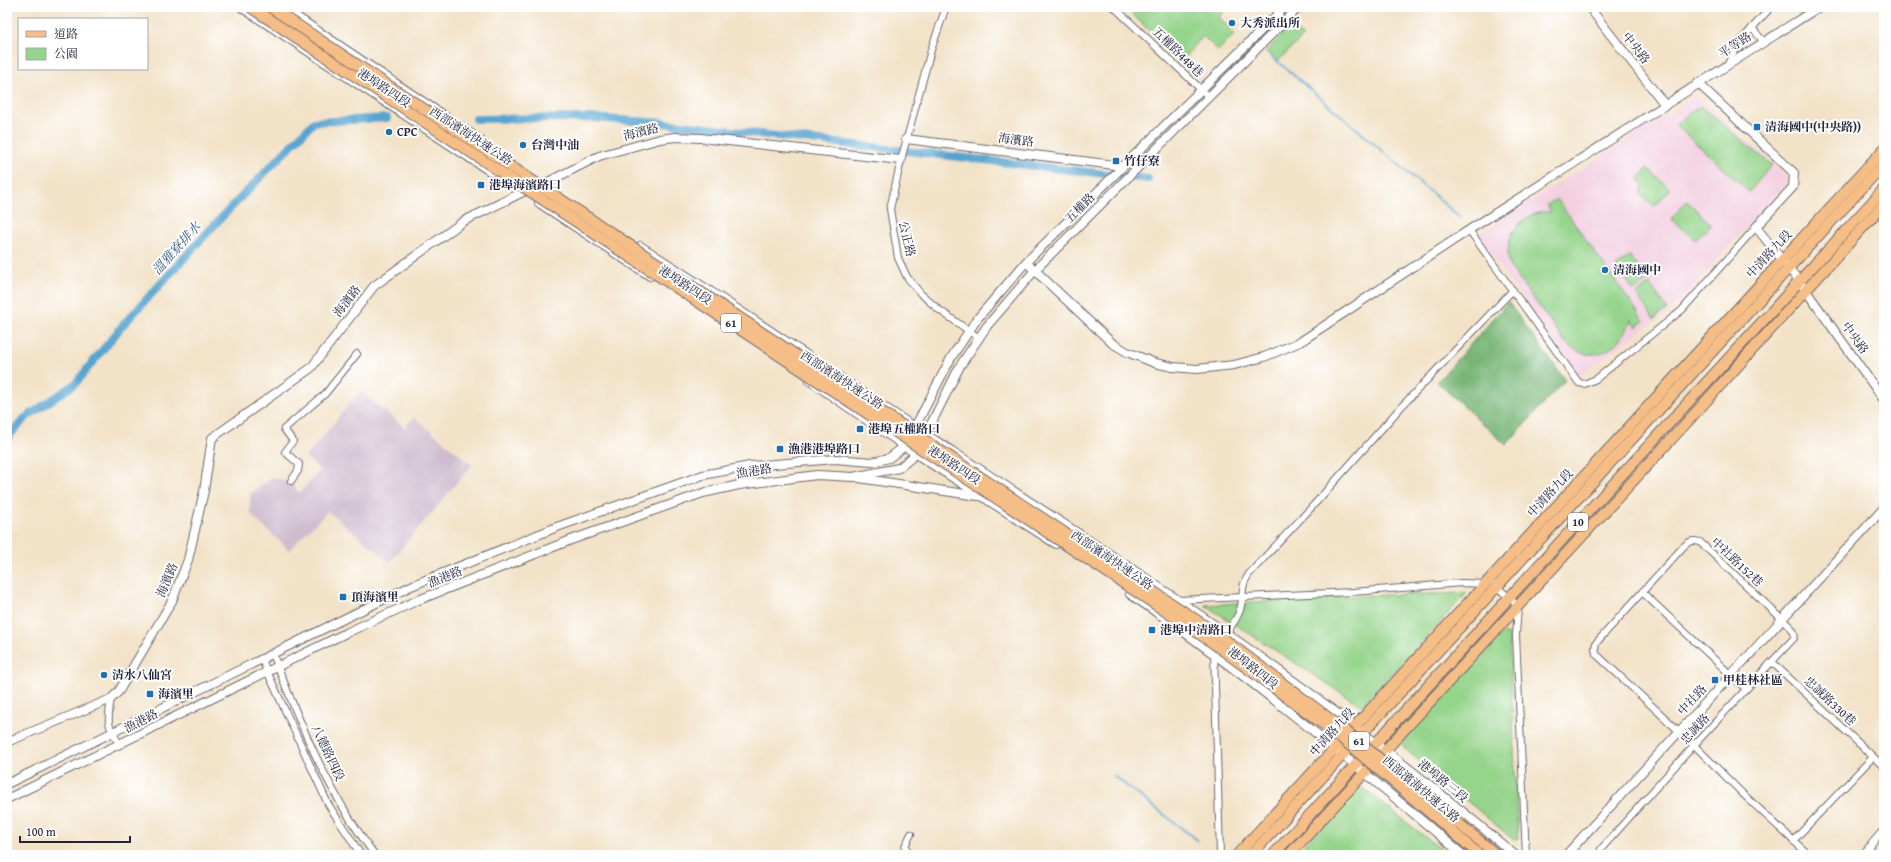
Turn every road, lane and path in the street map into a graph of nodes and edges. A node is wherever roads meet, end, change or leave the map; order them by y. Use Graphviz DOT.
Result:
graph roads {
  1 [pos="241,7"];
  2 [pos="250,7"];
  3 [pos="270,7"];
  4 [pos="282,7"];
  5 [pos="946,7"];
  6 [pos="1114,7"];
  7 [pos="1285,7"];
  8 [pos="1589,7"];
  9 [pos="1771,7"];
  10 [pos="1819,7"];
  11 [pos="1297,8"];
  12 [pos="1752,28"];
  13 [pos="1763,41"];
  14 [pos="1728,64"];
  15 [pos="1698,83"];
  16 [pos="1201,90"];
  17 [pos="1209,97"];
  18 [pos="1665,105"];
  19 [pos="906,139"];
  20 [pos="1884,149"];
  21 [pos="900,160"];
  22 [pos="1884,164"];
  23 [pos="1122,166"];
  24 [pos="544,184"];
  25 [pos="1884,189"];
  26 [pos="523,192"];
  27 [pos="1884,204"];
  28 [pos="1756,227"];
  29 [pos="1469,230"];
  30 [pos="1026,262"];
  31 [pos="1785,263"];
  32 [pos="1034,270"];
  33 [pos="1799,281"];
  34 [pos="1513,290"];
  35 [pos="1805,290"];
  36 [pos="969,331"];
  37 [pos="979,338"];
  38 [pos="357,354"];
  39 [pos="1884,400"];
  40 [pos="915,427"];
  41 [pos="926,434"];
  42 [pos="905,446"];
  43 [pos="916,454"];
  44 [pos="852,477"];
  45 [pos="291,480"];
  46 [pos="980,497"];
  47 [pos="1884,508"];
  48 [pos="1484,583"];
  49 [pos="1496,585"];
  50 [pos="1642,592"];
  51 [pos="1509,597"];
  52 [pos="1243,598"];
  53 [pos="1177,600"];
  54 [pos="1518,606"];
  55 [pos="1782,619"];
  56 [pos="1227,633"];
  57 [pos="1213,652"];
  58 [pos="273,654"];
  59 [pos="262,660"];
  60 [pos="1772,662"];
  61 [pos="278,667"];
  62 [pos="266,672"];
  63 [pos="1731,675"];
  64 [pos="1746,689"];
  65 [pos="111,699"];
  66 [pos="1354,726"];
  67 [pos="1679,731"];
  68 [pos="112,732"];
  69 [pos="1363,733"];
  70 [pos="7,742"];
  71 [pos="1376,742"];
  72 [pos="120,745"];
  73 [pos="1694,745"];
  74 [pos="1385,749"];
  75 [pos="1339,751"];
  76 [pos="1873,757"];
  77 [pos="1356,765"];
  78 [pos="1884,766"];
  79 [pos="1365,772"];
  80 [pos="7,784"];
  81 [pos="7,800"];
  82 [pos="1884,829"];
  83 [pos="911,834"];
  84 [pos="1793,841"];
  85 [pos="361,855"];
  86 [pos="374,855"];
  87 [pos="910,855"];
  88 [pos="1220,855"];
  89 [pos="1236,855"];
  90 [pos="1251,855"];
  91 [pos="1273,855"];
  92 [pos="1289,855"];
  93 [pos="1462,855"];
  94 [pos="1480,855"];
  95 [pos="1497,855"];
  96 [pos="1515,855"];
  97 [pos="1526,855"];
  98 [pos="1566,855"];
  99 [pos="1599,855"];
  100 [pos="1809,855"];
  101 [pos="1862,855"];
  1 -- 26 [label="street, 港埠路四段"];
  2 -- 94 [label="main road, 西部濱海快速公路 / 61, bridge"];
  3 -- 95 [label="main road, 西部濱海快速公路 / 61, bridge"];
  4 -- 24 [label="street, 港埠路四段"];
  5 -- 19 [label="street"];
  6 -- 16 [label="street, 五權路448巷"];
  7 -- 16 [label="street, 五權路"];
  8 -- 18 [label="street, 中央路"];
  9 -- 12 [label="street"];
  10 -- 13 [label="street, 平等路"];
  11 -- 17 [label="street, 五權路"];
  12 -- 13 [label="street"];
  12 -- 14 [label="street"];
  13 -- 14 [label="street, 平等路"];
  14 -- 15 [label="street, 平等路"];
  15 -- 18 [label="street, 平等路"];
  15 -- 28 [label="street"];
  16 -- 17 [label="street, 五權路448巷"];
  16 -- 23 [label="street, 五權路"];
  17 -- 32 [label="street, 五權路"];
  18 -- 29 [label="street, 平等路"];
  19 -- 21 [label="street, 公正路"];
  19 -- 23 [label="street, 海濱路"];
  20 -- 31 [label="main road, 中清路九段"];
  21 -- 24 [label="street, 海濱路"];
  21 -- 36 [label="street, 公正路"];
  22 -- 31 [label="main road, 中清路九段 / 10"];
  23 -- 30 [label="street, 五權路"];
  24 -- 26 [label="street, 海濱路"];
  24 -- 40 [label="street, 港埠路四段"];
  25 -- 33 [label="main road, 10"];
  26 -- 42 [label="street, 港埠路四段"];
  26 -- 65 [label="street, 海濱路"];
  27 -- 35 [label="main road"];
  28 -- 31 [label="street, 中央路"];
  28 -- 34 [label="street"];
  29 -- 32 [label="street, 平等路"];
  29 -- 34 [label="street"];
  30 -- 32 [label="street, 平等路"];
  30 -- 36 [label="street, 五權路"];
  31 -- 33 [label="street, 中央路"];
  31 -- 48 [label="main road, 中清路九段"];
  31 -- 49 [label="main road, 中清路九段 / 10"];
  32 -- 37 [label="street, 五權路"];
  33 -- 35 [label="street, 中央路"];
  33 -- 51 [label="main road, 10"];
  34 -- 52 [label="street"];
  35 -- 39 [label="street, 中央路"];
  35 -- 54 [label="main road"];
  36 -- 37 [label="street, 公正路"];
  36 -- 40 [label="street, 五權路"];
  37 -- 41 [label="street, 五權路"];
  38 -- 45 [label="street"];
  40 -- 41 [label="street, 港埠路四段"];
  40 -- 42 [label="street, 五權路"];
  41 -- 43 [label="street, 五權路"];
  41 -- 53 [label="street, 港埠路四段"];
  42 -- 43 [label="street, 港埠路四段"];
  42 -- 58 [label="street, 漁港路"];
  43 -- 44 [label="street, 漁港路"];
  43 -- 46 [label="street, 港埠路四段"];
  44 -- 46 [label="street"];
  44 -- 61 [label="street, 漁港路"];
  46 -- 57 [label="street, 港埠路四段"];
  47 -- 55 [label="street, 中社路"];
  48 -- 49 [label="street"];
  48 -- 52 [label="street"];
  48 -- 66 [label="main road, 中清路九段"];
  49 -- 51 [label="street"];
  49 -- 69 [label="main road, 中清路九段 / 10"];
  50 -- 55 [label="street, 中社路152巷"];
  50 -- 63 [label="street"];
  50 -- 67 [label="street, 中社路152巷"];
  51 -- 54 [label="street"];
  51 -- 71 [label="main road, 10"];
  52 -- 53 [label="street"];
  52 -- 56 [label="street"];
  53 -- 56 [label="street, 港埠路四段"];
  54 -- 74 [label="main road"];
  54 -- 97 [label="street"];
  55 -- 60 [label="street, 忠誠路"];
  55 -- 63 [label="street, 中社路"];
  56 -- 57 [label="street"];
  56 -- 66 [label="street, 港埠路四段"];
  57 -- 75 [label="street, 港埠路四段"];
  57 -- 88 [label="street"];
  58 -- 59 [label="street, 漁港路"];
  58 -- 61 [label="street, 八德路四段"];
  59 -- 62 [label="street, 八德路四段"];
  59 -- 68 [label="street, 漁港路"];
  60 -- 64 [label="street, 忠誠路"];
  60 -- 76 [label="street, 忠誠路330巷"];
  61 -- 62 [label="street, 漁港路"];
  61 -- 86 [label="street, 八德路四段"];
  62 -- 72 [label="street, 漁港路"];
  62 -- 85 [label="street, 八德路四段"];
  63 -- 64 [label="street"];
  63 -- 67 [label="street, 中社路"];
  64 -- 73 [label="street, 忠誠路"];
  65 -- 68 [label="street"];
  65 -- 70 [label="street, 海濱路"];
  66 -- 69 [label="street, 港埠路三段"];
  66 -- 75 [label="main road, 中清路九段"];
  67 -- 73 [label="street"];
  67 -- 98 [label="street, 中社路"];
  68 -- 72 [label="street"];
  68 -- 80 [label="street, 漁港路"];
  69 -- 71 [label="street, 港埠路三段"];
  69 -- 75 [label="main road, 中清路九段 / 10"];
  71 -- 74 [label="street, 港埠路三段"];
  71 -- 77 [label="main road, 10"];
  72 -- 81 [label="street, 漁港路"];
  73 -- 84 [label="street"];
  73 -- 99 [label="street, 忠誠路"];
  74 -- 79 [label="main road"];
  74 -- 96 [label="street, 港埠路三段"];
  75 -- 77 [label="street, 港埠路四段"];
  75 -- 89 [label="main road, 中清路九段"];
  75 -- 90 [label="main road, 中清路九段 / 10"];
  76 -- 78 [label="street"];
  76 -- 84 [label="street"];
  77 -- 79 [label="street, 港埠路四段"];
  77 -- 91 [label="main road, 10"];
  79 -- 92 [label="main road"];
  79 -- 93 [label="street"];
  82 -- 101 [label="street"];
  83 -- 87 [label="street"];
  84 -- 100 [label="street"];
}
